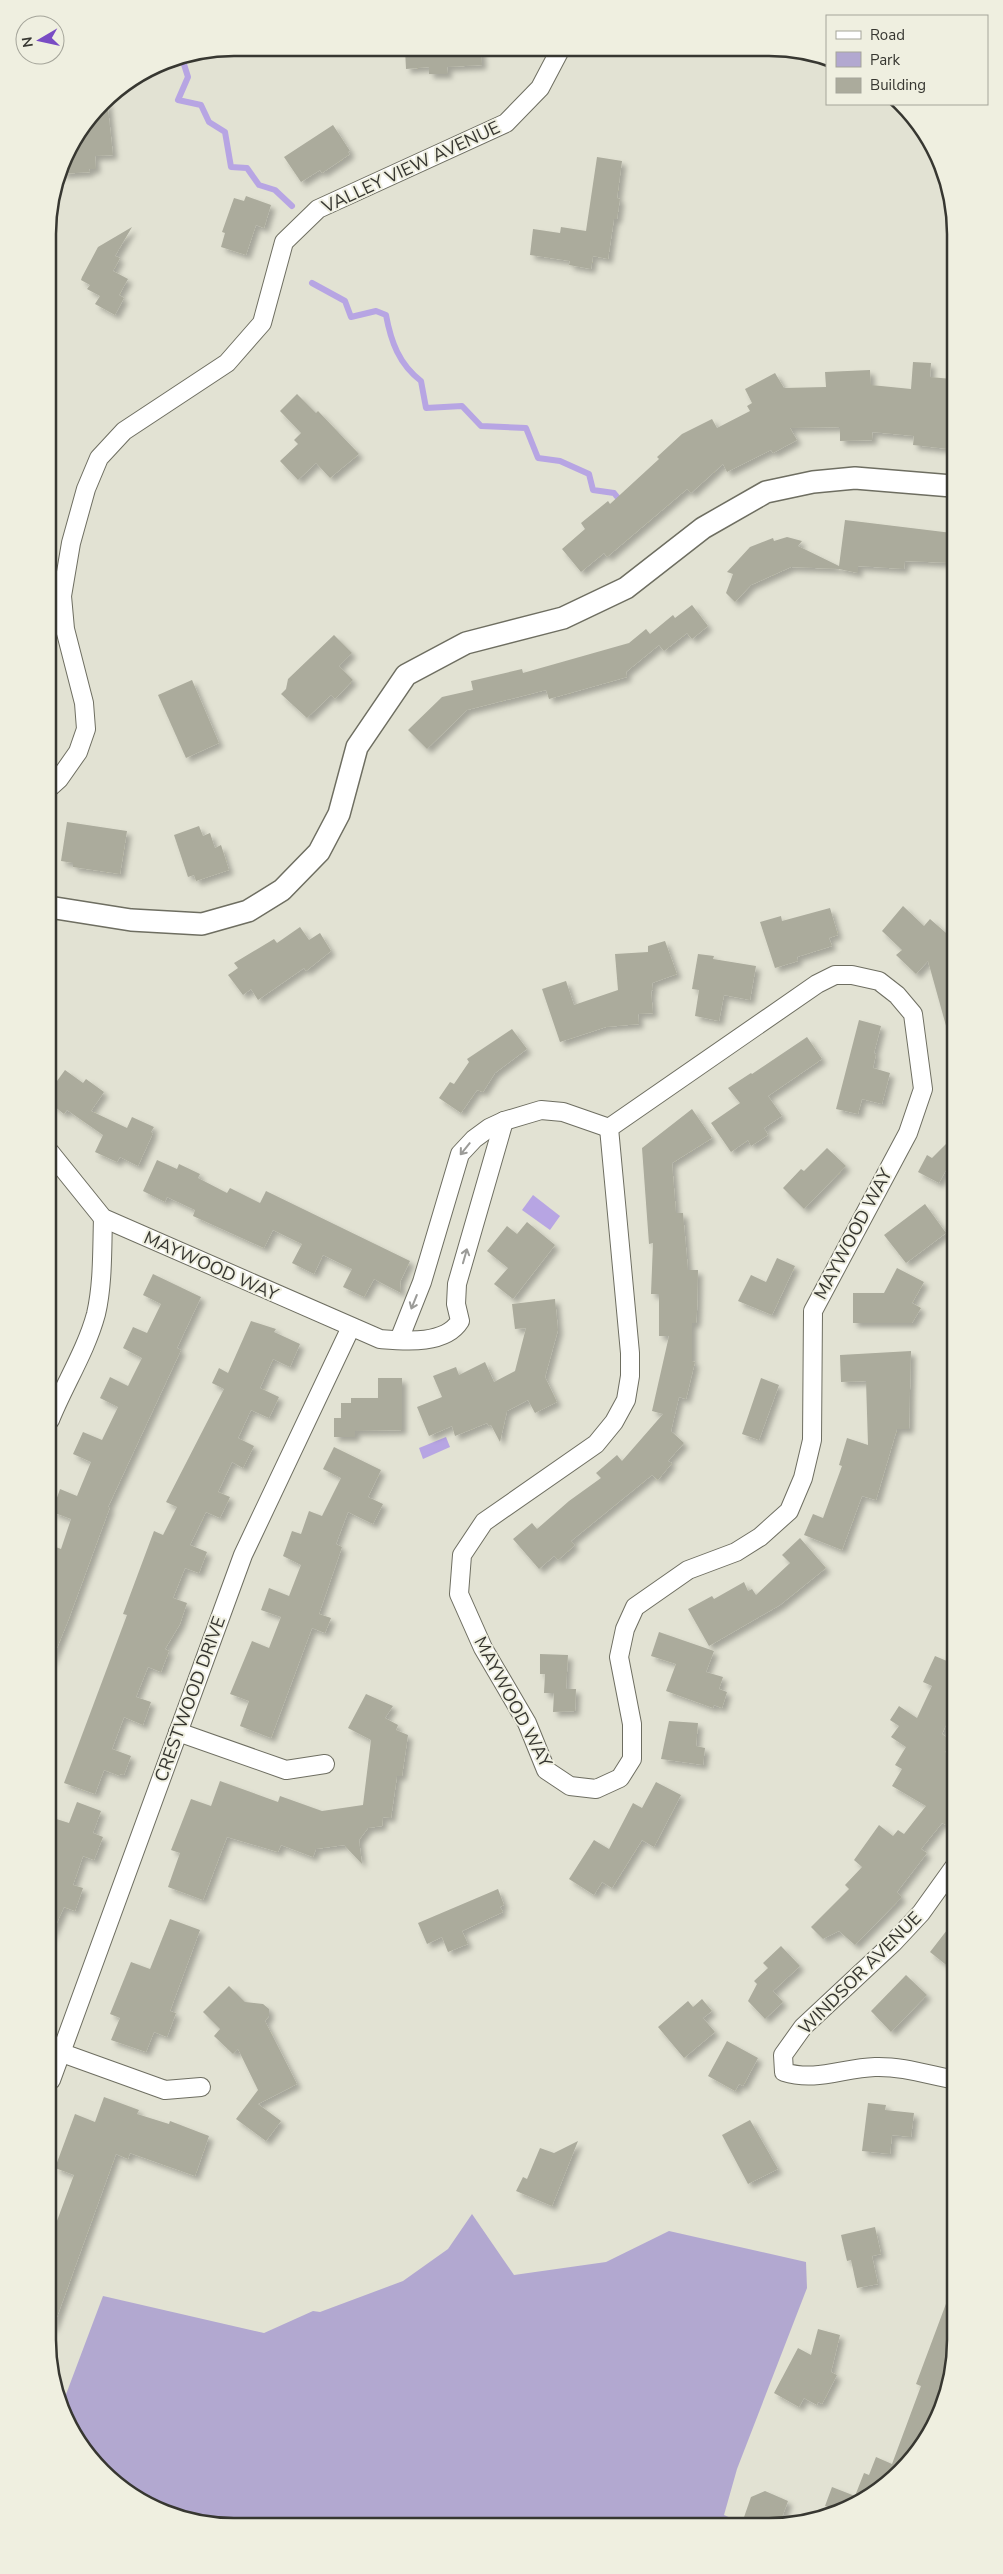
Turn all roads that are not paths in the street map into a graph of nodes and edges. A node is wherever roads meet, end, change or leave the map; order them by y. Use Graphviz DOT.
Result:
graph roads {
  1 [pos="557,56"];
  2 [pos="947,486"];
  3 [pos="56,782"];
  4 [pos="56,908"];
  5 [pos="504,1121"];
  6 [pos="609,1128"];
  7 [pos="56,1160"];
  8 [pos="103,1218"];
  9 [pos="351,1327"];
  10 [pos="399,1340"];
  11 [pos="56,1407"];
  12 [pos="178,1732"];
  13 [pos="325,1764"];
  14 [pos="947,1877"];
  15 [pos="56,2051"];
  16 [pos="947,2079"];
  17 [pos="201,2087"];
  1 -- 3 [label="street, VALLEY VIEW AVENUE"];
  2 -- 4 [label="street"];
  5 -- 6 [label="street"];
  5 -- 10 [label="street, one-way"];
  10 -- 5 [label="street, MAYWOOD WAY, one-way"];
  6 -- 6 [label="street, MAYWOOD WAY"];
  7 -- 8 [label="street, MAYWOOD WAY"];
  8 -- 9 [label="street, MAYWOOD WAY"];
  8 -- 11 [label="street"];
  9 -- 10 [label="street, MAYWOOD WAY"];
  9 -- 12 [label="street, CRESTWOOD DRIVE"];
  12 -- 13 [label="street"];
  12 -- 15 [label="street, CRESTWOOD DRIVE"];
  14 -- 16 [label="street, WINDSOR AVENUE"];
  15 -- 17 [label="street"];
}
